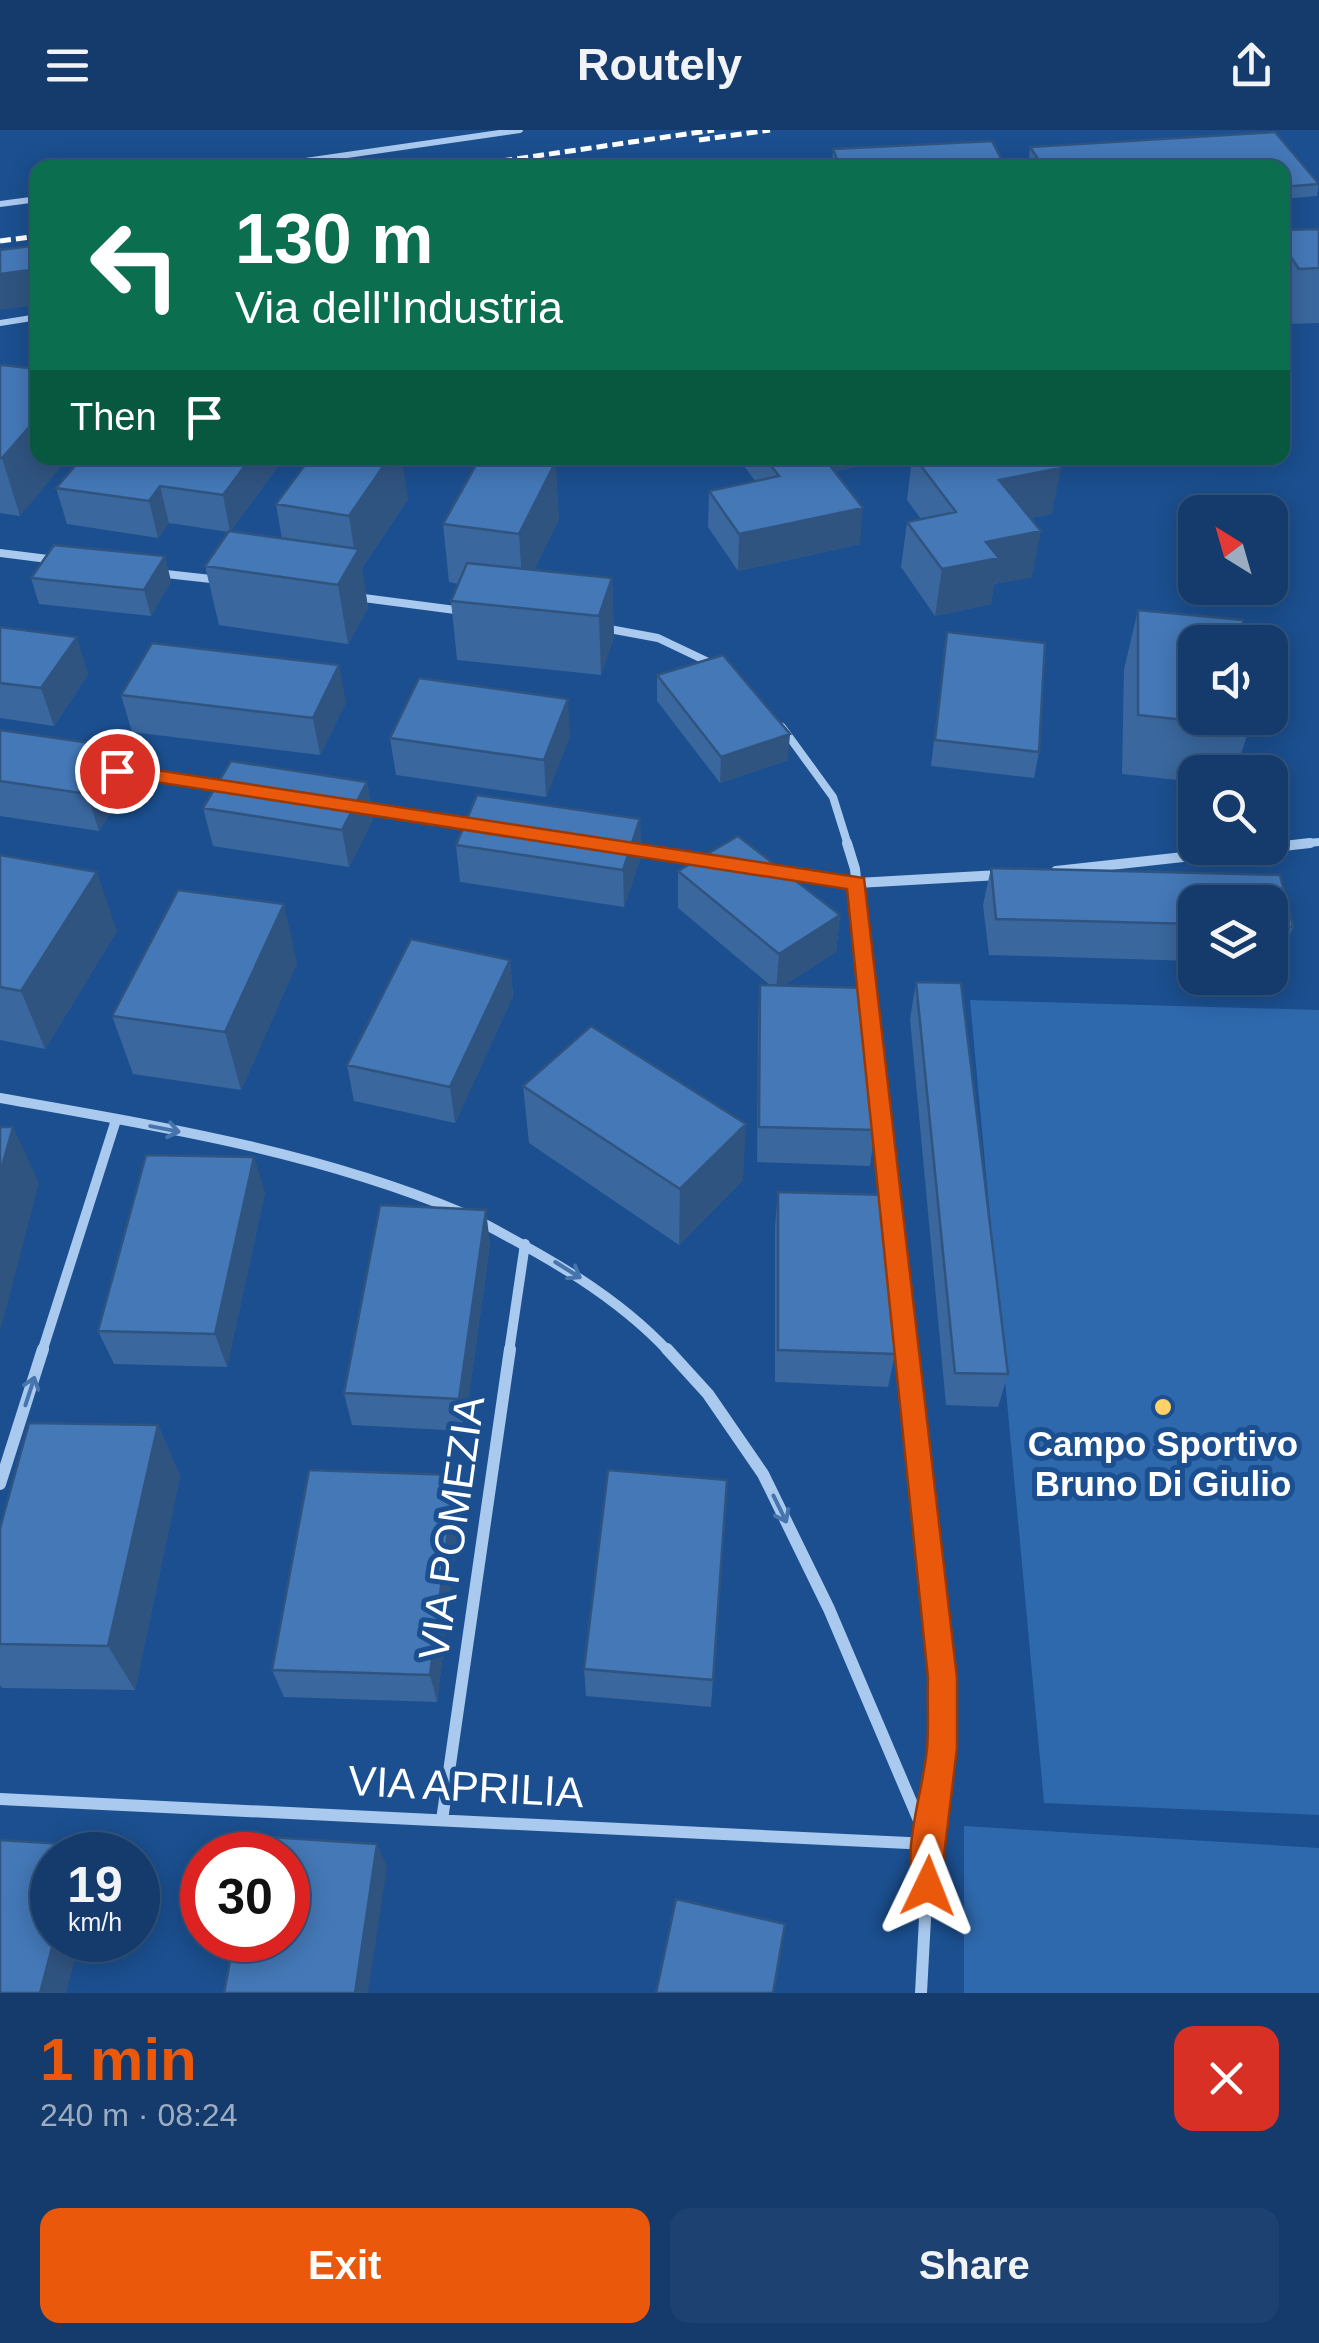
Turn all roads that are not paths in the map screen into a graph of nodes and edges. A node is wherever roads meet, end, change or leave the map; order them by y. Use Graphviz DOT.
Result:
graph roads {
  1 [pos="520,130"];
  2 [pos="313,160"];
  3 [pos="30,200"];
  4 [pos="0,204"];
  5 [pos="30,319"];
  6 [pos="0,323"];
  7 [pos="0,553"];
  8 [pos="60,560"];
  9 [pos="139,570"];
  10 [pos="238,583"];
  11 [pos="337,595"];
  12 [pos="476,612"];
  13 [pos="594,627"];
  14 [pos="731,675"];
  15 [pos="776,720"];
  16 [pos="97,768"];
  17 [pos="234,788"];
  18 [pos="350,806"];
  19 [pos="487,827"];
  20 [pos="1319,842"];
  21 [pos="623,848"];
  22 [pos="720,862"];
  23 [pos="760,868"];
  24 [pos="1048,871"];
  25 [pos="1018,874"];
  26 [pos="857,883"];
  27 [pos="0,1098"];
  28 [pos="116,1120"];
  29 [pos="525,1244"];
  30 [pos="0,1484"];
  31 [pos="0,1799"];
  32 [pos="442,1820"];
  33 [pos="929,1844"];
  34 [pos="920,1993"];
  1 -- 2 [label="street"];
  3 -- 4 [label="street"];
  5 -- 6 [label="street"];
  7 -- 8 [label="street"];
  9 -- 10 [label="street"];
  11 -- 12 [label="street"];
  13 -- 14 [label="street"];
  15 -- 26 [label="street"];
  16 -- 17 [label="street"];
  18 -- 19 [label="street"];
  20 -- 24 [label="street"];
  21 -- 22 [label="street"];
  23 -- 26 [label="street"];
  25 -- 26 [label="street"];
  26 -- 33 [label="street"];
  27 -- 28 [label="street"];
  28 -- 29 [label="street, one-way"];
  30 -- 28 [label="street, one-way"];
  29 -- 32 [label="street, VIA POMEZIA"];
  29 -- 33 [label="street, one-way"];
  31 -- 32 [label="street, VIA APRILIA"];
  32 -- 33 [label="street, VIA APRILIA"];
  33 -- 34 [label="street"];
}
